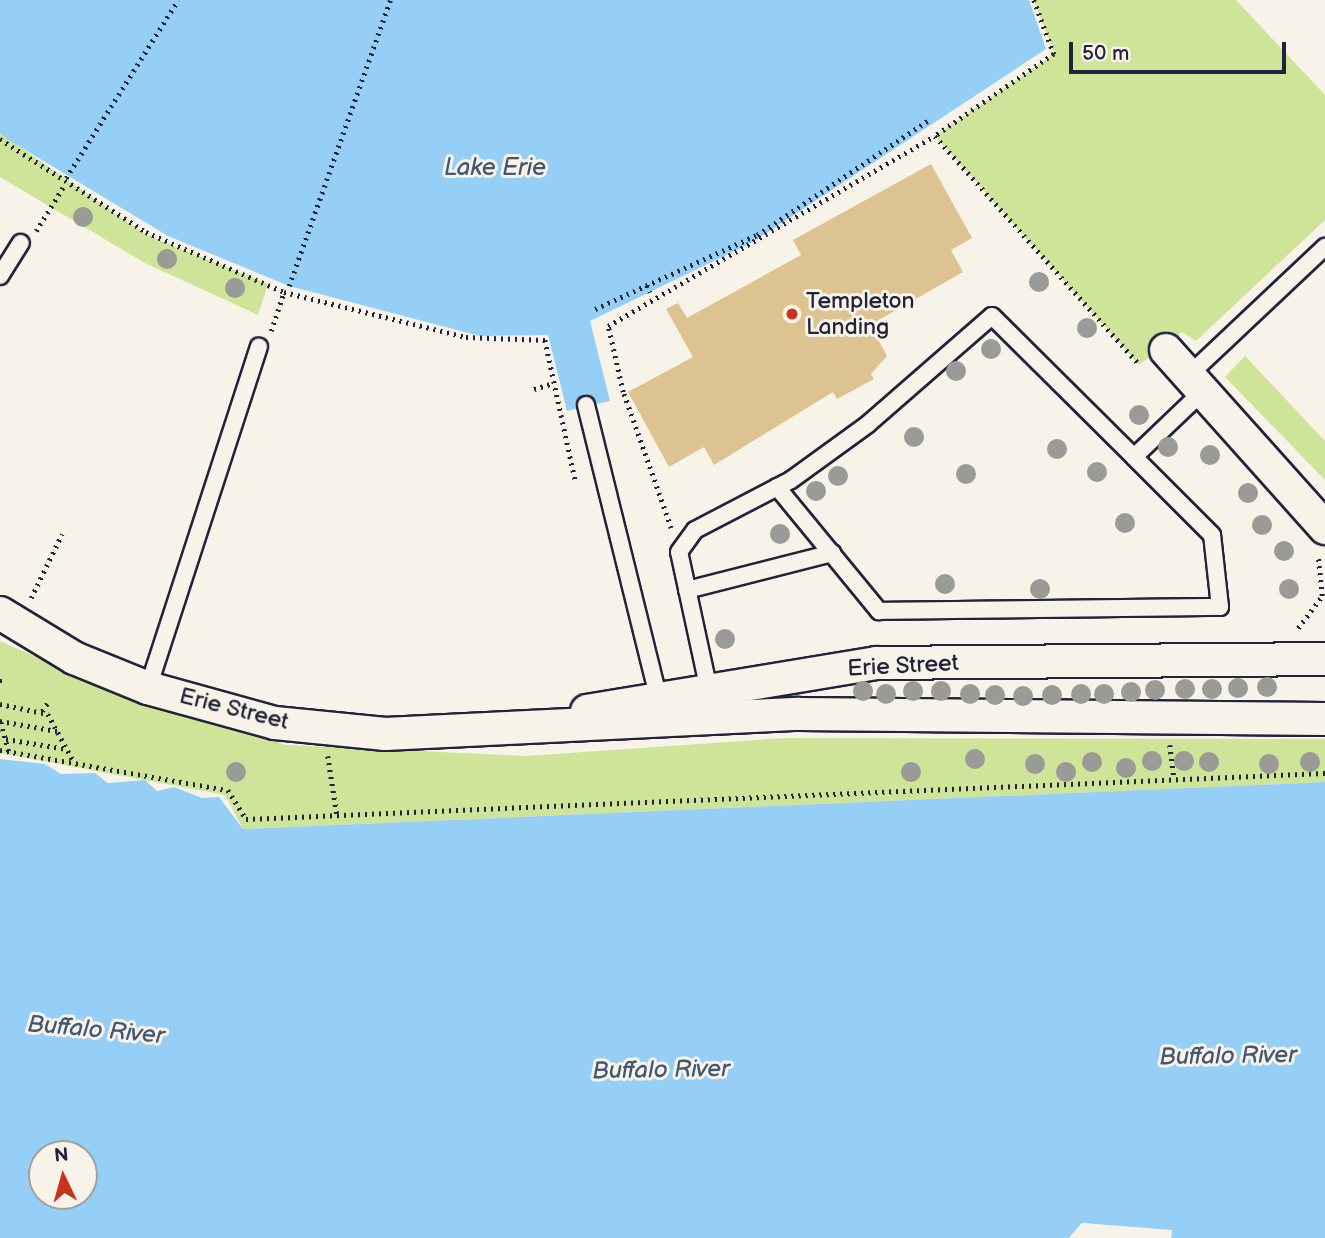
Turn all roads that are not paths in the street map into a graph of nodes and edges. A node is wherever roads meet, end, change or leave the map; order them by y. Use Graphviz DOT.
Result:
graph roads {
  1 [pos="28,239"];
  2 [pos="1325,247"];
  3 [pos="0,276"];
  4 [pos="264,342"];
  5 [pos="1156,361"];
  6 [pos="1196,383"];
  7 [pos="586,405"];
  8 [pos="1134,457"];
  9 [pos="777,487"];
  10 [pos="1321,540"];
  11 [pos="832,553"];
  12 [pos="687,590"];
  13 [pos="13,610"];
  14 [pos="1325,659"];
  15 [pos="148,688"];
  16 [pos="707,689"];
  17 [pos="662,710"];
  18 [pos="723,719"];
  19 [pos="1325,719"];
  1 -- 3 [label="lane"];
  2 -- 6 [label="lane"];
  4 -- 15 [label="lane"];
  5 -- 6 [label="street"];
  6 -- 8 [label="lane"];
  6 -- 10 [label="street"];
  7 -- 17 [label="lane"];
  8 -- 9 [label="lane"];
  8 -- 11 [label="lane"];
  9 -- 11 [label="lane"];
  9 -- 12 [label="lane"];
  11 -- 12 [label="lane"];
  12 -- 16 [label="lane"];
  13 -- 15 [label="street, Erie Street"];
  14 -- 16 [label="street, Erie Street"];
  15 -- 17 [label="street, Erie Street"];
  16 -- 17 [label="street, Erie Street"];
  16 -- 18 [label="lane"];
  17 -- 18 [label="street, Erie Street"];
  18 -- 19 [label="street, Erie Street"];
}
